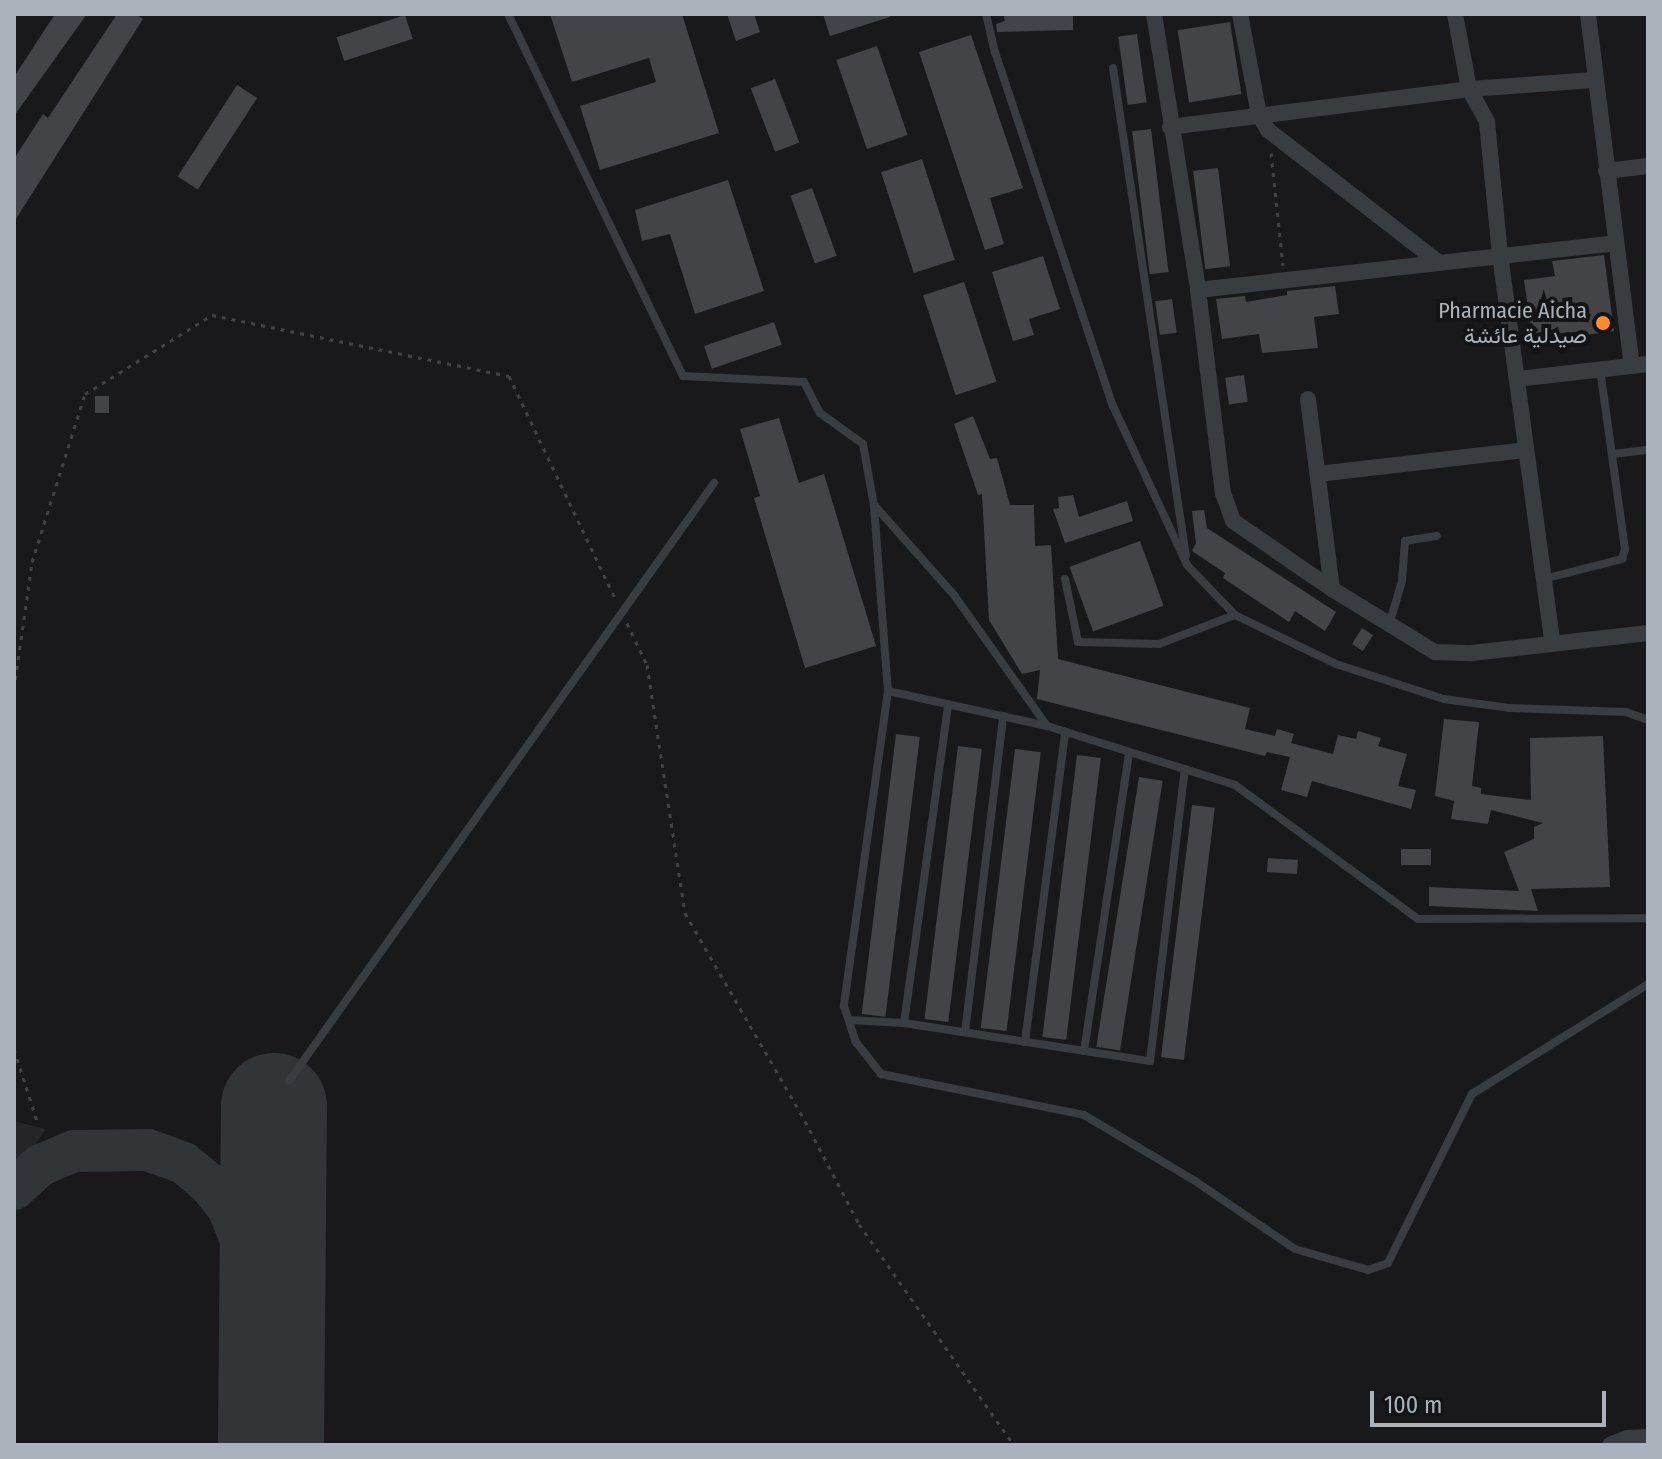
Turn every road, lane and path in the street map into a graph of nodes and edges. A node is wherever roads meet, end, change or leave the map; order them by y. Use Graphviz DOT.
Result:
graph roads {
  1 [pos="508,14"];
  2 [pos="986,14"];
  3 [pos="1154,14"];
  4 [pos="1240,14"];
  5 [pos="1455,14"];
  6 [pos="1588,14"];
  7 [pos="1113,68"];
  8 [pos="1594,80"];
  9 [pos="1469,89"];
  10 [pos="1264,122"];
  11 [pos="1170,127"];
  12 [pos="1648,166"];
  13 [pos="1606,171"];
  14 [pos="1615,243"];
  15 [pos="1500,255"];
  16 [pos="1438,262"];
  17 [pos="1285,280"];
  18 [pos="1198,290"];
  19 [pos="1640,365"];
  20 [pos="1600,369"];
  21 [pos="1517,379"];
  22 [pos="1308,399"];
  23 [pos="1525,450"];
  24 [pos="1648,450"];
  25 [pos="1613,454"];
  26 [pos="1318,474"];
  27 [pos="714,483"];
  28 [pos="874,506"];
  29 [pos="1437,536"];
  30 [pos="1187,565"];
  31 [pos="1065,579"];
  32 [pos="1544,579"];
  33 [pos="1332,589"];
  34 [pos="1235,615"];
  35 [pos="1389,626"];
  36 [pos="1648,633"];
  37 [pos="1552,642"];
  38 [pos="888,691"];
  39 [pos="948,704"];
  40 [pos="1003,716"];
  41 [pos="1648,720"];
  42 [pos="1047,726"];
  43 [pos="1065,732"];
  44 [pos="1129,752"];
  45 [pos="1185,769"];
  46 [pos="1648,918"];
  47 [pos="1648,984"];
  48 [pos="849,1020"];
  49 [pos="904,1023"];
  50 [pos="965,1032"];
  51 [pos="1025,1042"];
  52 [pos="14,1049"];
  53 [pos="1084,1051"];
  54 [pos="289,1081"];
  55 [pos="37,1121"];
  56 [pos="1648,1437"];
  57 [pos="1610,1445"];
  1 -- 28 [label="lane"];
  2 -- 30 [label="lane"];
  3 -- 11 [label="street"];
  4 -- 10 [label="street"];
  5 -- 9 [label="street"];
  6 -- 8 [label="street"];
  7 -- 30 [label="lane"];
  8 -- 9 [label="street"];
  8 -- 13 [label="street"];
  9 -- 10 [label="street"];
  9 -- 15 [label="street"];
  10 -- 11 [label="street"];
  10 -- 16 [label="street"];
  10 -- 17 [label="path"];
  11 -- 18 [label="street"];
  12 -- 13 [label="street"];
  13 -- 14 [label="street"];
  14 -- 15 [label="street"];
  14 -- 19 [label="street"];
  15 -- 16 [label="street"];
  15 -- 21 [label="street"];
  16 -- 17 [label="street"];
  17 -- 18 [label="street"];
  18 -- 33 [label="street"];
  19 -- 20 [label="street"];
  20 -- 21 [label="street"];
  20 -- 25 [label="lane"];
  21 -- 23 [label="street"];
  22 -- 26 [label="street"];
  23 -- 26 [label="street"];
  23 -- 32 [label="street"];
  24 -- 25 [label="lane"];
  25 -- 32 [label="lane"];
  26 -- 33 [label="street"];
  27 -- 54 [label="lane"];
  28 -- 38 [label="lane"];
  28 -- 42 [label="lane"];
  29 -- 35 [label="lane"];
  30 -- 34 [label="lane"];
  31 -- 34 [label="lane"];
  32 -- 37 [label="street"];
  33 -- 35 [label="street"];
  34 -- 41 [label="lane"];
  35 -- 37 [label="street"];
  36 -- 37 [label="street"];
  38 -- 39 [label="lane"];
  38 -- 48 [label="lane"];
  39 -- 40 [label="lane"];
  39 -- 49 [label="lane"];
  40 -- 42 [label="lane"];
  40 -- 50 [label="lane"];
  42 -- 43 [label="lane"];
  43 -- 44 [label="lane"];
  43 -- 51 [label="lane"];
  44 -- 45 [label="lane"];
  44 -- 53 [label="lane"];
  45 -- 46 [label="lane"];
  45 -- 53 [label="lane"];
  47 -- 48 [label="lane"];
  48 -- 49 [label="lane"];
  49 -- 50 [label="lane"];
  50 -- 51 [label="lane"];
  51 -- 53 [label="lane"];
  52 -- 55 [label="path"];
  56 -- 57 [label="street"];
}
